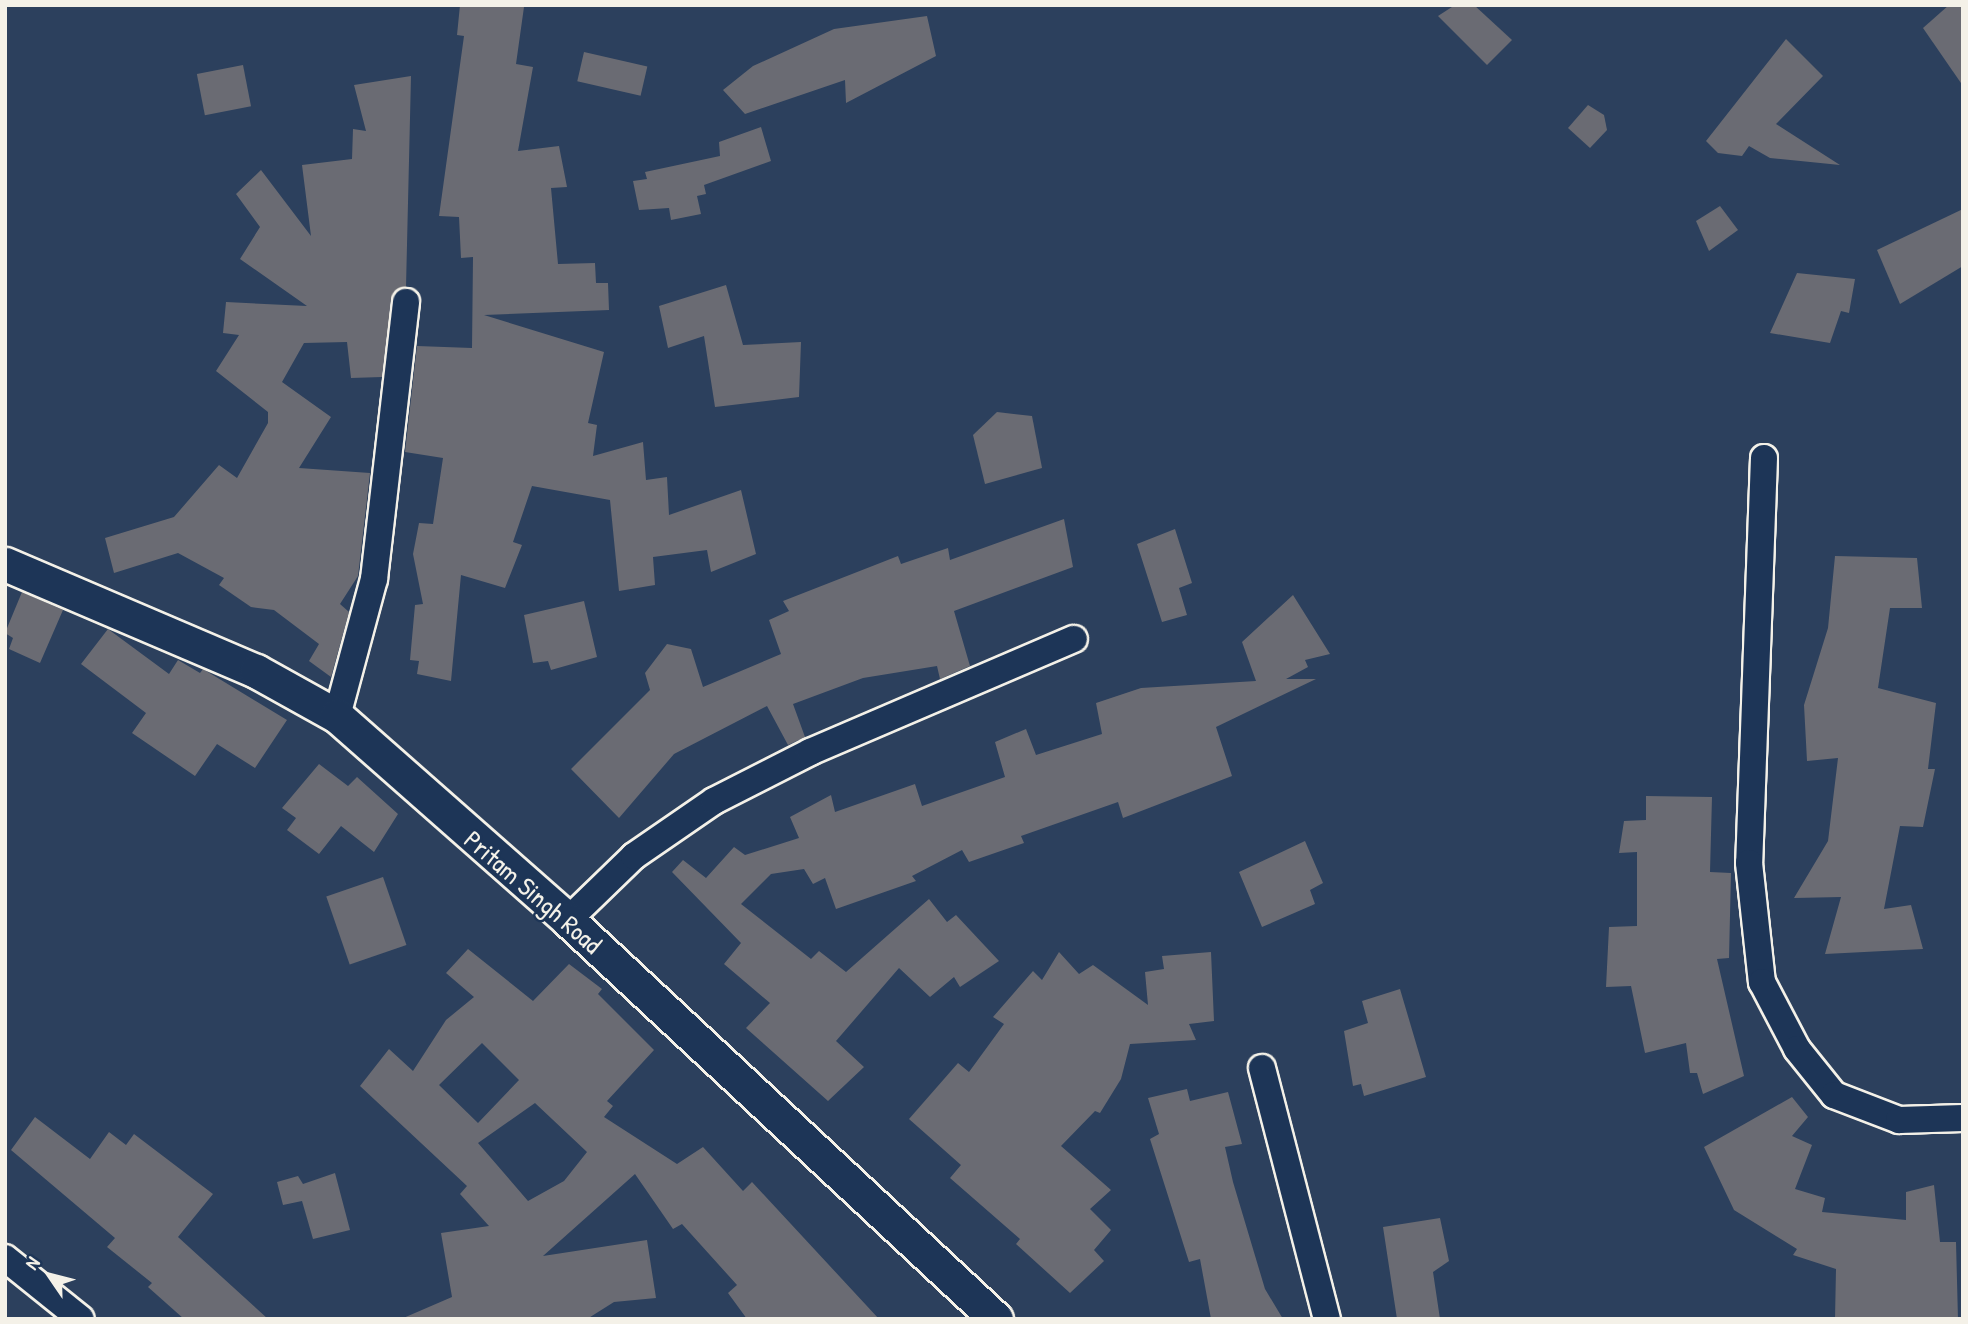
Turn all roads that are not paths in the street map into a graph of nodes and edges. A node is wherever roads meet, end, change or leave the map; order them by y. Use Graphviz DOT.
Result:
graph roads {
  1 [pos="406,302"];
  2 [pos="1764,458"];
  3 [pos="5,564"];
  4 [pos="1074,639"];
  5 [pos="337,716"];
  6 [pos="568,920"];
  7 [pos="1262,1068"];
  8 [pos="1963,1118"];
  9 [pos="5,1258"];
  10 [pos="81,1319"];
  11 [pos="996,1319"];
  12 [pos="1327,1319"];
  1 -- 5 [label="street"];
  2 -- 8 [label="street"];
  3 -- 5 [label="street, Pritam Singh Road"];
  4 -- 6 [label="street"];
  5 -- 6 [label="street, Pritam Singh Road"];
  6 -- 11 [label="street, Pritam Singh Road"];
  7 -- 12 [label="street"];
  9 -- 10 [label="street"];
}
